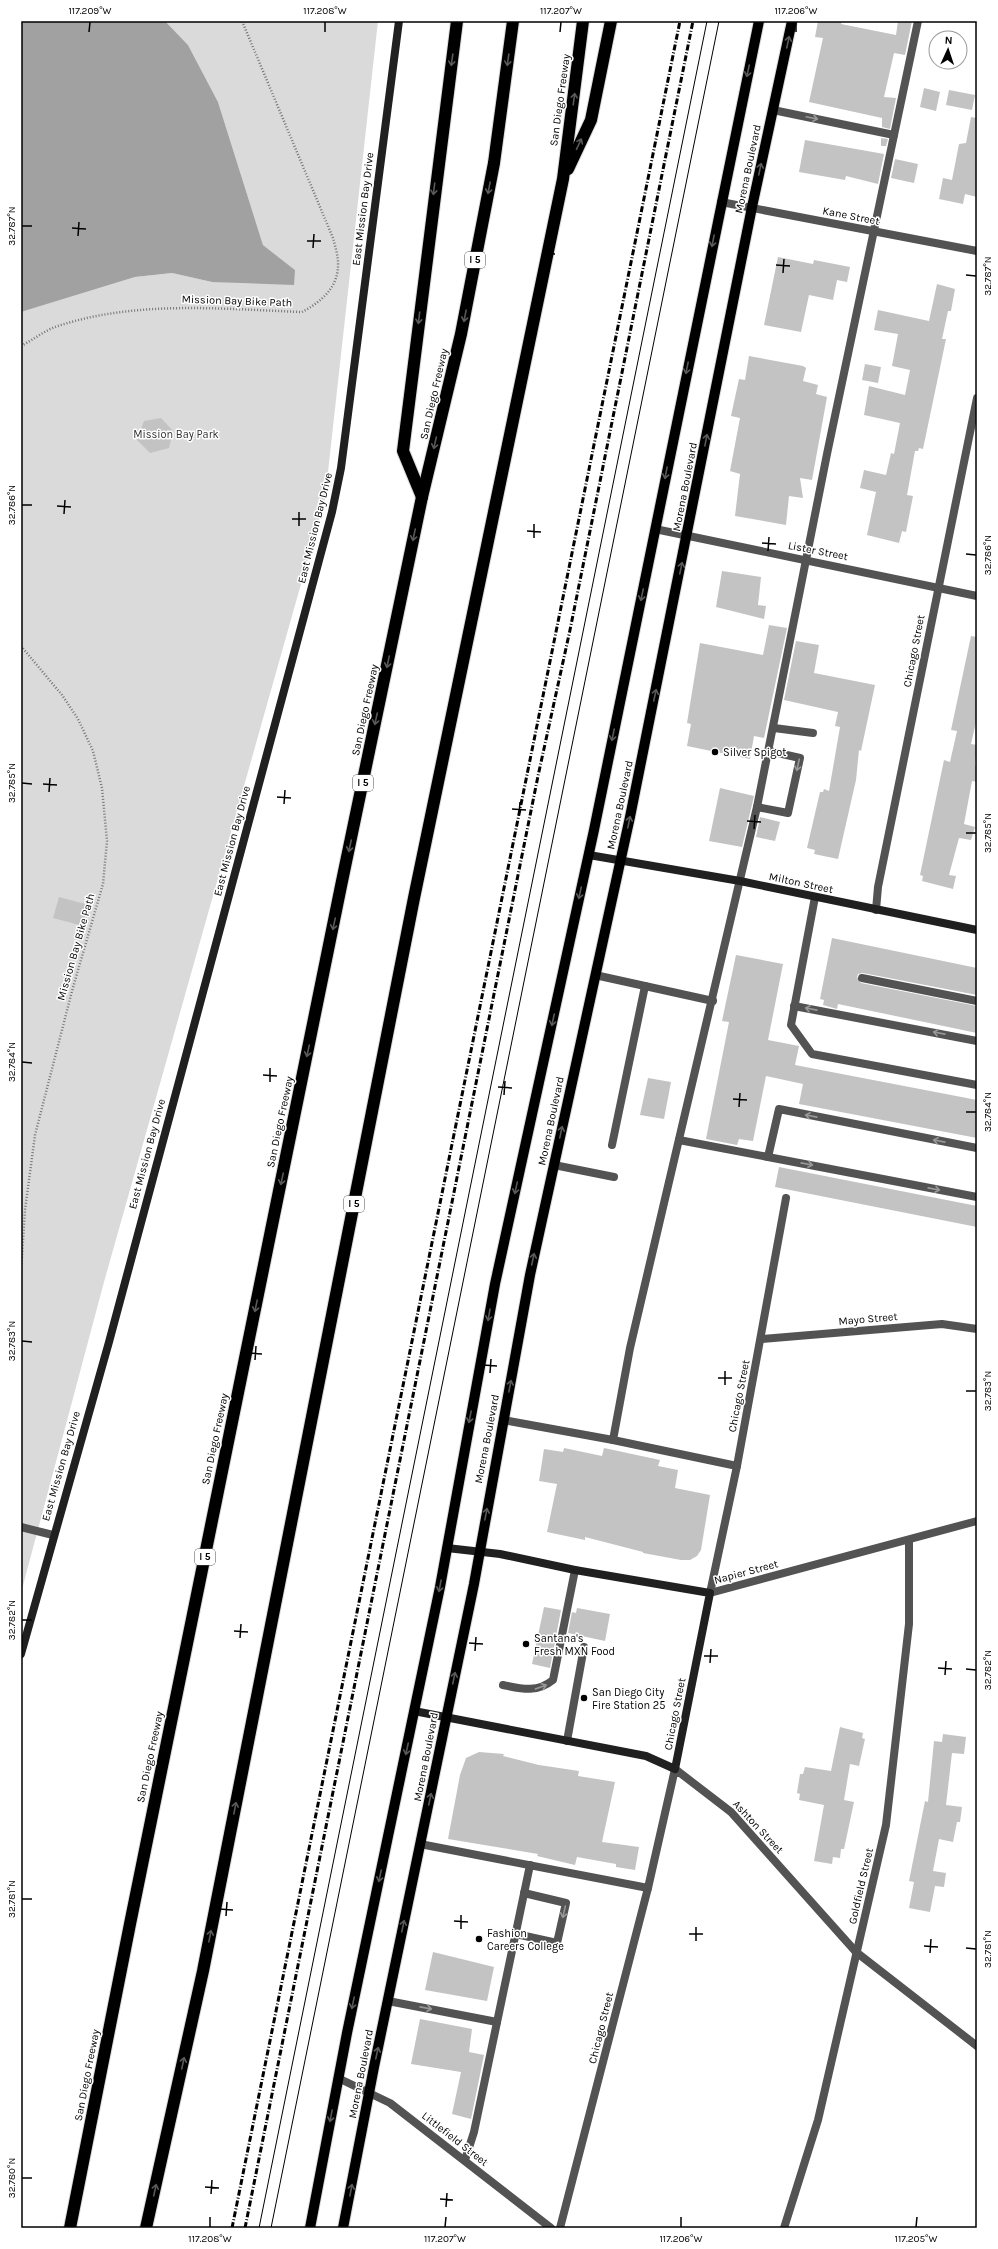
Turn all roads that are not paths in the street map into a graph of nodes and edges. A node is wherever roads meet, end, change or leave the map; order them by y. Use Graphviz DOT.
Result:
graph roads {
  1 [pos="399,21"];
  2 [pos="457,21"];
  3 [pos="513,21"];
  4 [pos="583,21"];
  5 [pos="611,21"];
  6 [pos="759,21"];
  7 [pos="792,21"];
  8 [pos="918,21"];
  9 [pos="773,110"];
  10 [pos="894,135"];
  11 [pos="563,179"];
  12 [pos="721,202"];
  13 [pos="752,207"];
  14 [pos="874,231"];
  15 [pos="977,251"];
  16 [pos="977,398"];
  17 [pos="422,497"];
  18 [pos="655,529"];
  19 [pos="687,536"];
  20 [pos="808,560"];
  21 [pos="938,586"];
  22 [pos="977,596"];
  23 [pos="774,728"];
  24 [pos="813,733"];
  25 [pos="769,751"];
  26 [pos="757,808"];
  27 [pos="589,855"];
  28 [pos="621,860"];
  29 [pos="740,881"];
  30 [pos="815,898"];
  31 [pos="876,910"];
  32 [pos="977,930"];
  33 [pos="595,975"];
  34 [pos="862,978"];
  35 [pos="645,986"];
  36 [pos="977,1000"];
  37 [pos="713,1001"];
  38 [pos="794,1006"];
  39 [pos="977,1041"];
  40 [pos="977,1085"];
  41 [pos="679,1140"];
  42 [pos="612,1145"];
  43 [pos="977,1148"];
  44 [pos="768,1157"];
  45 [pos="554,1165"];
  46 [pos="614,1178"];
  47 [pos="977,1197"];
  48 [pos="786,1198"];
  49 [pos="977,1329"];
  50 [pos="761,1339"];
  51 [pos="503,1420"];
  52 [pos="613,1440"];
  53 [pos="737,1466"];
  54 [pos="977,1521"];
  55 [pos="21,1527"];
  56 [pos="53,1534"];
  57 [pos="908,1541"];
  58 [pos="446,1548"];
  59 [pos="479,1553"];
  60 [pos="575,1570"];
  61 [pos="710,1594"];
  62 [pos="584,1647"];
  63 [pos="21,1654"];
  64 [pos="503,1685"];
  65 [pos="414,1711"];
  66 [pos="446,1717"];
  67 [pos="567,1741"];
  68 [pos="675,1769"];
  69 [pos="420,1844"];
  70 [pos="530,1864"];
  71 [pos="648,1888"];
  72 [pos="524,1893"];
  73 [pos="516,1934"];
  74 [pos="856,1952"];
  75 [pos="388,2001"];
  76 [pos="497,2022"];
  77 [pos="977,2046"];
  78 [pos="338,2078"];
  79 [pos="369,2092"];
  80 [pos="465,2160"];
  81 [pos="70,2228"];
  82 [pos="146,2228"];
  83 [pos="310,2228"];
  84 [pos="343,2228"];
  85 [pos="551,2228"];
  86 [pos="560,2228"];
  87 [pos="784,2228"];
  1 -- 56 [label="main road, East Mission Bay Drive"];
  2 -- 17 [label="highway, one-way"];
  3 -- 17 [label="highway, San Diego Freeway / I 5, one-way"];
  11 -- 4 [label="highway, San Diego Freeway / I 5, one-way"];
  11 -- 5 [label="highway, one-way"];
  6 -- 12 [label="main road, Morena Boulevard, one-way"];
  9 -- 7 [label="main road, Morena Boulevard, one-way"];
  8 -- 10 [label="street"];
  9 -- 10 [label="street, one-way"];
  13 -- 9 [label="main road, Morena Boulevard, one-way"];
  10 -- 14 [label="street"];
  82 -- 11 [label="highway, San Diego Freeway / I 5, one-way"];
  12 -- 13 [label="street, Kane Street"];
  12 -- 18 [label="main road, Morena Boulevard, one-way"];
  13 -- 14 [label="street, Kane Street"];
  19 -- 13 [label="main road, Morena Boulevard, one-way"];
  14 -- 15 [label="street, Kane Street"];
  14 -- 20 [label="street"];
  16 -- 21 [label="street, Chicago Street"];
  17 -- 81 [label="highway, San Diego Freeway / I 5, one-way"];
  18 -- 19 [label="street, Lister Street"];
  18 -- 27 [label="main road, Morena Boulevard, one-way"];
  19 -- 20 [label="street, Lister Street"];
  28 -- 19 [label="main road, Morena Boulevard, one-way"];
  20 -- 21 [label="street, Lister Street"];
  20 -- 23 [label="street"];
  21 -- 22 [label="street, Lister Street"];
  21 -- 31 [label="street, Chicago Street"];
  23 -- 24 [label="street"];
  23 -- 25 [label="street"];
  25 -- 26 [label="street"];
  25 -- 26 [label="street, one-way"];
  26 -- 29 [label="street"];
  27 -- 28 [label="main road, Milton Street"];
  27 -- 58 [label="main road, Morena Boulevard, one-way"];
  28 -- 29 [label="main road, Milton Street"];
  28 -- 33 [label="main road, Morena Boulevard"];
  29 -- 30 [label="main road, Milton Street"];
  29 -- 37 [label="street"];
  30 -- 31 [label="main road, Milton Street"];
  30 -- 38 [label="street"];
  31 -- 32 [label="main road, Milton Street"];
  33 -- 35 [label="street"];
  45 -- 33 [label="main road, Morena Boulevard, one-way"];
  34 -- 36 [label="street"];
  35 -- 37 [label="street"];
  35 -- 42 [label="street"];
  37 -- 41 [label="street"];
  39 -- 38 [label="street, one-way"];
  38 -- 40 [label="street"];
  41 -- 44 [label="street"];
  41 -- 52 [label="street"];
  43 -- 44 [label="street, one-way"];
  44 -- 47 [label="street, one-way"];
  45 -- 46 [label="street"];
  51 -- 45 [label="main road, Morena Boulevard, one-way"];
  48 -- 50 [label="street, Chicago Street"];
  49 -- 50 [label="street, Mayo Street"];
  50 -- 53 [label="street, Chicago Street"];
  51 -- 52 [label="street"];
  59 -- 51 [label="main road, Morena Boulevard, one-way"];
  52 -- 53 [label="street"];
  53 -- 61 [label="street, Chicago Street"];
  54 -- 57 [label="street, Napier Street"];
  55 -- 56 [label="street"];
  56 -- 63 [label="main road, East Mission Bay Drive"];
  57 -- 61 [label="street, Napier Street"];
  57 -- 74 [label="street, Goldfield Street"];
  58 -- 59 [label="main road, Napier Street"];
  58 -- 65 [label="main road, Morena Boulevard, one-way"];
  59 -- 60 [label="main road, Napier Street"];
  66 -- 59 [label="main road, Morena Boulevard, one-way"];
  60 -- 61 [label="main road, Napier Street"];
  64 -- 60 [label="street, one-way"];
  61 -- 68 [label="main road, Chicago Street"];
  62 -- 67 [label="street"];
  65 -- 66 [label="main road, Ashton Street"];
  65 -- 78 [label="main road, Morena Boulevard, one-way"];
  66 -- 67 [label="main road, Ashton Street"];
  69 -- 66 [label="main road, Morena Boulevard, one-way"];
  67 -- 68 [label="main road, Ashton Street"];
  68 -- 71 [label="street, Chicago Street"];
  68 -- 74 [label="street, Ashton Street"];
  69 -- 70 [label="street"];
  75 -- 69 [label="main road, Morena Boulevard, one-way"];
  70 -- 71 [label="street"];
  70 -- 72 [label="street"];
  71 -- 86 [label="street, Chicago Street"];
  72 -- 73 [label="street"];
  72 -- 73 [label="street, one-way"];
  73 -- 76 [label="street"];
  74 -- 77 [label="street, Ashton Street"];
  74 -- 87 [label="street, Goldfield Street"];
  75 -- 76 [label="street, one-way"];
  79 -- 75 [label="main road, Morena Boulevard, one-way"];
  76 -- 80 [label="street"];
  78 -- 79 [label="street, Littlefield Street"];
  78 -- 83 [label="main road, Morena Boulevard, one-way"];
  79 -- 80 [label="street, Littlefield Street"];
  84 -- 79 [label="main road, Morena Boulevard, one-way"];
  80 -- 85 [label="street, Littlefield Street"];
}
